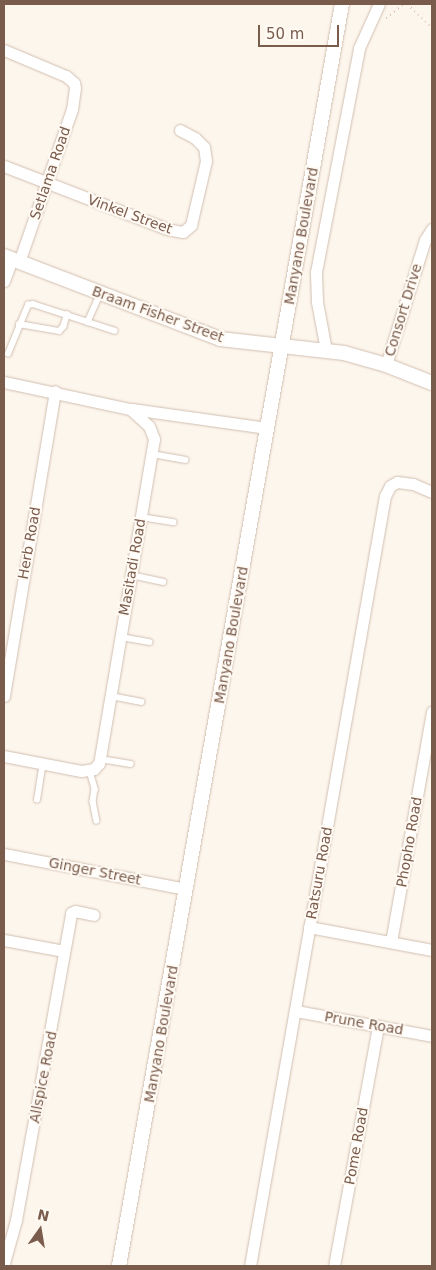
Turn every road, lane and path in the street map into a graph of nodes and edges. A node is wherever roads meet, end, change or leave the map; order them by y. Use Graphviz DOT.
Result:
graph roads {
  1 [pos="342,4"];
  2 [pos="379,4"];
  3 [pos="407,4"];
  4 [pos="432,28"];
  5 [pos="4,50"];
  6 [pos="180,130"];
  7 [pos="4,166"];
  8 [pos="48,183"];
  9 [pos="432,229"];
  10 [pos="11,259"];
  11 [pos="4,281"];
  12 [pos="101,294"];
  13 [pos="67,315"];
  14 [pos="88,322"];
  15 [pos="19,324"];
  16 [pos="115,331"];
  17 [pos="282,346"];
  18 [pos="326,350"];
  19 [pos="8,354"];
  20 [pos="386,365"];
  21 [pos="4,382"];
  22 [pos="432,382"];
  23 [pos="55,391"];
  24 [pos="130,409"];
  25 [pos="267,428"];
  26 [pos="152,454"];
  27 [pos="185,460"];
  28 [pos="432,492"];
  29 [pos="141,517"];
  30 [pos="174,522"];
  31 [pos="131,575"];
  32 [pos="163,582"];
  33 [pos="121,637"];
  34 [pos="150,642"];
  35 [pos="4,696"];
  36 [pos="111,696"];
  37 [pos="141,702"];
  38 [pos="432,712"];
  39 [pos="4,756"];
  40 [pos="100,759"];
  41 [pos="43,764"];
  42 [pos="131,764"];
  43 [pos="90,771"];
  44 [pos="37,800"];
  45 [pos="97,821"];
  46 [pos="4,854"];
  47 [pos="186,889"];
  48 [pos="94,915"];
  49 [pos="310,927"];
  50 [pos="4,940"];
  51 [pos="391,942"];
  52 [pos="432,950"];
  53 [pos="64,951"];
  54 [pos="296,1011"];
  55 [pos="378,1026"];
  56 [pos="432,1036"];
  57 [pos="4,1263"];
  58 [pos="119,1266"];
  59 [pos="250,1266"];
  60 [pos="334,1266"];
  1 -- 17 [label="street, Manyano Boulevard"];
  2 -- 18 [label="street"];
  3 -- 4 [label="path"];
  5 -- 8 [label="street, Setlama Road"];
  6 -- 8 [label="street, Vinkel Street"];
  7 -- 8 [label="street"];
  8 -- 10 [label="street, Setlama Road"];
  9 -- 20 [label="street, Consort Drive"];
  10 -- 11 [label="street, Setlama Road"];
  10 -- 12 [label="street, Braam Fisher Street"];
  12 -- 14 [label="lane"];
  12 -- 17 [label="street, Braam Fisher Street"];
  13 -- 14 [label="lane"];
  13 -- 15 [label="lane"];
  13 -- 15 [label="lane"];
  14 -- 16 [label="lane"];
  15 -- 19 [label="lane"];
  17 -- 18 [label="street, Braam Fisher Street"];
  17 -- 25 [label="street, Manyano Boulevard"];
  18 -- 20 [label="street, Braam Fisher Street"];
  20 -- 22 [label="street, Braam Fisher Street"];
  21 -- 23 [label="street"];
  23 -- 24 [label="street"];
  23 -- 35 [label="street, Herb Road"];
  24 -- 25 [label="street"];
  24 -- 26 [label="street, Masitadi Road"];
  25 -- 47 [label="street, Manyano Boulevard"];
  26 -- 27 [label="lane"];
  26 -- 29 [label="street, Masitadi Road"];
  28 -- 49 [label="street, Ratsuru Road"];
  29 -- 30 [label="lane"];
  29 -- 31 [label="street, Masitadi Road"];
  31 -- 32 [label="lane"];
  31 -- 33 [label="street, Masitadi Road"];
  33 -- 34 [label="lane"];
  33 -- 36 [label="street, Masitadi Road"];
  36 -- 37 [label="lane"];
  36 -- 40 [label="street, Masitadi Road"];
  38 -- 51 [label="street, Phopho Road"];
  39 -- 41 [label="street"];
  40 -- 42 [label="lane"];
  40 -- 43 [label="street, Masitadi Road"];
  41 -- 43 [label="street"];
  41 -- 44 [label="lane"];
  43 -- 45 [label="lane"];
  46 -- 47 [label="street, Ginger Street"];
  47 -- 58 [label="street, Manyano Boulevard"];
  48 -- 53 [label="street, Allspice Road"];
  49 -- 51 [label="street"];
  49 -- 54 [label="street, Ratsuru Road"];
  50 -- 53 [label="street"];
  51 -- 52 [label="street"];
  53 -- 57 [label="street, Allspice Road"];
  54 -- 55 [label="street, Prune Road"];
  54 -- 59 [label="street, Ratsuru Road"];
  55 -- 56 [label="street, Prune Road"];
  55 -- 60 [label="street, Pome Road"];
}
